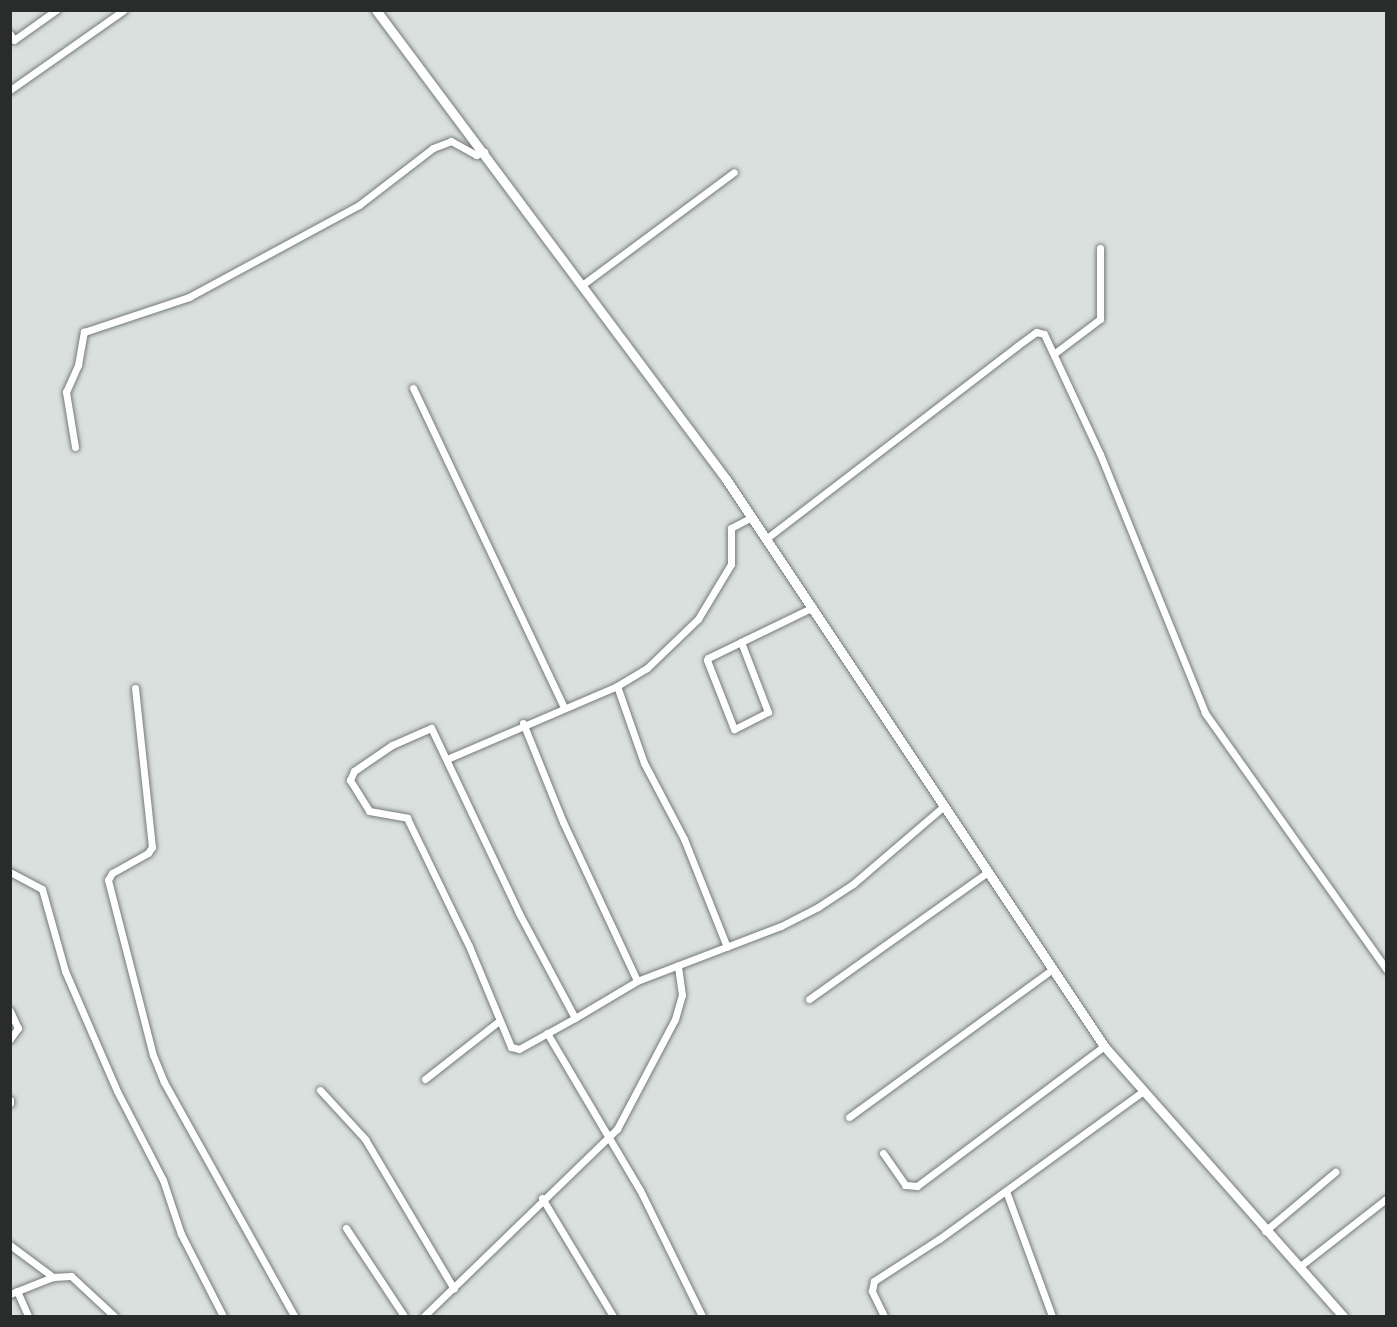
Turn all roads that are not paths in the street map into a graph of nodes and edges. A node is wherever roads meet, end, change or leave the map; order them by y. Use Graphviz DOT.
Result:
graph roads {
  1 [pos="56,10"];
  2 [pos="124,10"];
  3 [pos="376,10"];
  4 [pos="12,39"];
  5 [pos="10,90"];
  6 [pos="484,152"];
  7 [pos="734,172"];
  8 [pos="1100,248"];
  9 [pos="582,285"];
  10 [pos="1055,353"];
  11 [pos="413,388"];
  12 [pos="75,447"];
  13 [pos="752,517"];
  14 [pos="767,538"];
  15 [pos="813,607"];
  16 [pos="741,642"];
  17 [pos="617,686"];
  18 [pos="135,688"];
  19 [pos="564,707"];
  20 [pos="523,723"];
  21 [pos="447,759"];
  22 [pos="944,806"];
  23 [pos="10,872"];
  24 [pos="988,872"];
  25 [pos="727,947"];
  26 [pos="678,965"];
  27 [pos="1386,969"];
  28 [pos="1052,970"];
  29 [pos="637,981"];
  30 [pos="809,999"];
  31 [pos="10,1011"];
  32 [pos="575,1018"];
  33 [pos="499,1021"];
  34 [pos="547,1034"];
  35 [pos="10,1039"];
  36 [pos="1104,1046"];
  37 [pos="425,1079"];
  38 [pos="320,1090"];
  39 [pos="1142,1093"];
  40 [pos="849,1116"];
  41 [pos="609,1139"];
  42 [pos="883,1153"];
  43 [pos="1335,1172"];
  44 [pos="1006,1191"];
  45 [pos="542,1198"];
  46 [pos="1386,1199"];
  47 [pos="346,1228"];
  48 [pos="1265,1231"];
  49 [pos="10,1245"];
  50 [pos="1299,1267"];
  51 [pos="54,1277"];
  52 [pos="454,1289"];
  53 [pos="14,1293"];
  54 [pos="432,1310"];
  55 [pos="28,1317"];
  56 [pos="114,1317"];
  57 [pos="223,1317"];
  58 [pos="294,1317"];
  59 [pos="404,1317"];
  60 [pos="424,1317"];
  61 [pos="438,1317"];
  62 [pos="613,1317"];
  63 [pos="702,1317"];
  64 [pos="884,1317"];
  65 [pos="1052,1317"];
  66 [pos="1343,1317"];
  1 -- 4 [label="street"];
  2 -- 5 [label="street"];
  3 -- 6 [label="street"];
  6 -- 9 [label="street"];
  6 -- 12 [label="street"];
  7 -- 9 [label="street"];
  8 -- 10 [label="street"];
  9 -- 13 [label="street"];
  10 -- 14 [label="street"];
  10 -- 27 [label="street"];
  11 -- 19 [label="street"];
  13 -- 14 [label="street"];
  13 -- 17 [label="street"];
  14 -- 15 [label="street"];
  15 -- 16 [label="street"];
  15 -- 22 [label="street"];
  16 -- 16 [label="street"];
  17 -- 19 [label="street"];
  17 -- 25 [label="street"];
  18 -- 58 [label="street"];
  19 -- 20 [label="street"];
  20 -- 21 [label="street"];
  20 -- 29 [label="street"];
  21 -- 32 [label="street"];
  21 -- 33 [label="street"];
  22 -- 24 [label="street"];
  22 -- 25 [label="street"];
  23 -- 57 [label="street"];
  24 -- 28 [label="street"];
  24 -- 30 [label="street"];
  25 -- 26 [label="street"];
  26 -- 29 [label="street"];
  26 -- 41 [label="street"];
  28 -- 36 [label="street"];
  28 -- 40 [label="street"];
  29 -- 32 [label="street"];
  31 -- 35 [label="street"];
  32 -- 34 [label="street"];
  33 -- 34 [label="street"];
  33 -- 37 [label="street"];
  34 -- 41 [label="street"];
  36 -- 39 [label="street"];
  36 -- 42 [label="street"];
  38 -- 52 [label="street"];
  39 -- 44 [label="street"];
  39 -- 48 [label="street"];
  41 -- 45 [label="street"];
  41 -- 63 [label="street"];
  43 -- 48 [label="street"];
  44 -- 64 [label="street"];
  44 -- 65 [label="street"];
  45 -- 52 [label="street"];
  45 -- 62 [label="street"];
  46 -- 50 [label="street"];
  47 -- 59 [label="street"];
  48 -- 50 [label="street"];
  49 -- 51 [label="street"];
  50 -- 66 [label="street"];
  51 -- 53 [label="street"];
  51 -- 56 [label="street"];
  52 -- 54 [label="street"];
  53 -- 55 [label="street"];
  54 -- 60 [label="street"];
  54 -- 61 [label="street"];
}
